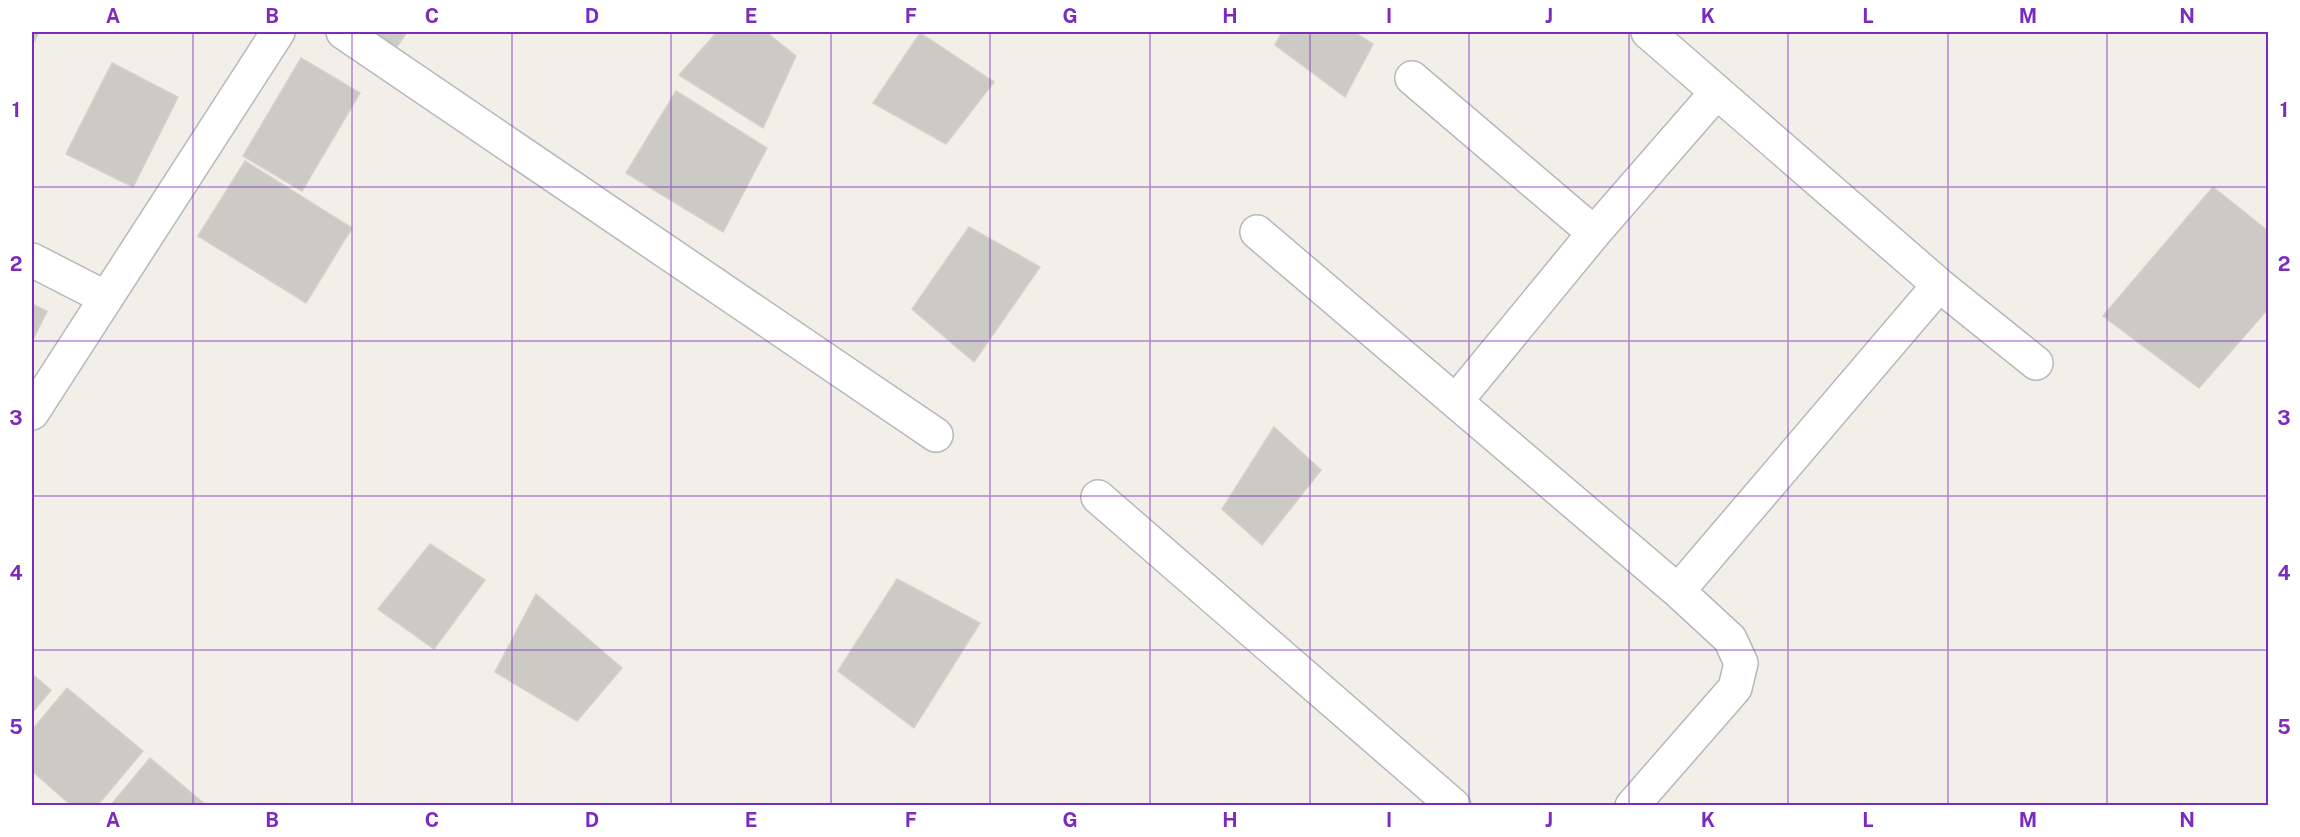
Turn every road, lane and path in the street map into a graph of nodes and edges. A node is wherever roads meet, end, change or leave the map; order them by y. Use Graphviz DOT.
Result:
graph roads {
  1 [pos="278,32"];
  2 [pos="343,32"];
  3 [pos="1648,32"];
  4 [pos="1412,78"];
  5 [pos="1716,93"];
  6 [pos="1257,232"];
  7 [pos="1594,233"];
  8 [pos="32,260"];
  9 [pos="1939,285"];
  10 [pos="106,298"];
  11 [pos="2036,363"];
  12 [pos="1456,401"];
  13 [pos="32,413"];
  14 [pos="936,435"];
  15 [pos="1098,497"];
  16 [pos="1678,591"];
  17 [pos="1454,806"];
  18 [pos="1632,806"];
  1 -- 10 [label="street"];
  2 -- 14 [label="street"];
  3 -- 5 [label="street"];
  4 -- 7 [label="street"];
  5 -- 7 [label="street"];
  5 -- 9 [label="street"];
  6 -- 12 [label="street"];
  7 -- 12 [label="street"];
  8 -- 10 [label="street"];
  9 -- 11 [label="street"];
  9 -- 16 [label="street"];
  10 -- 13 [label="street"];
  12 -- 16 [label="street"];
  15 -- 17 [label="street"];
  16 -- 18 [label="street"];
}
